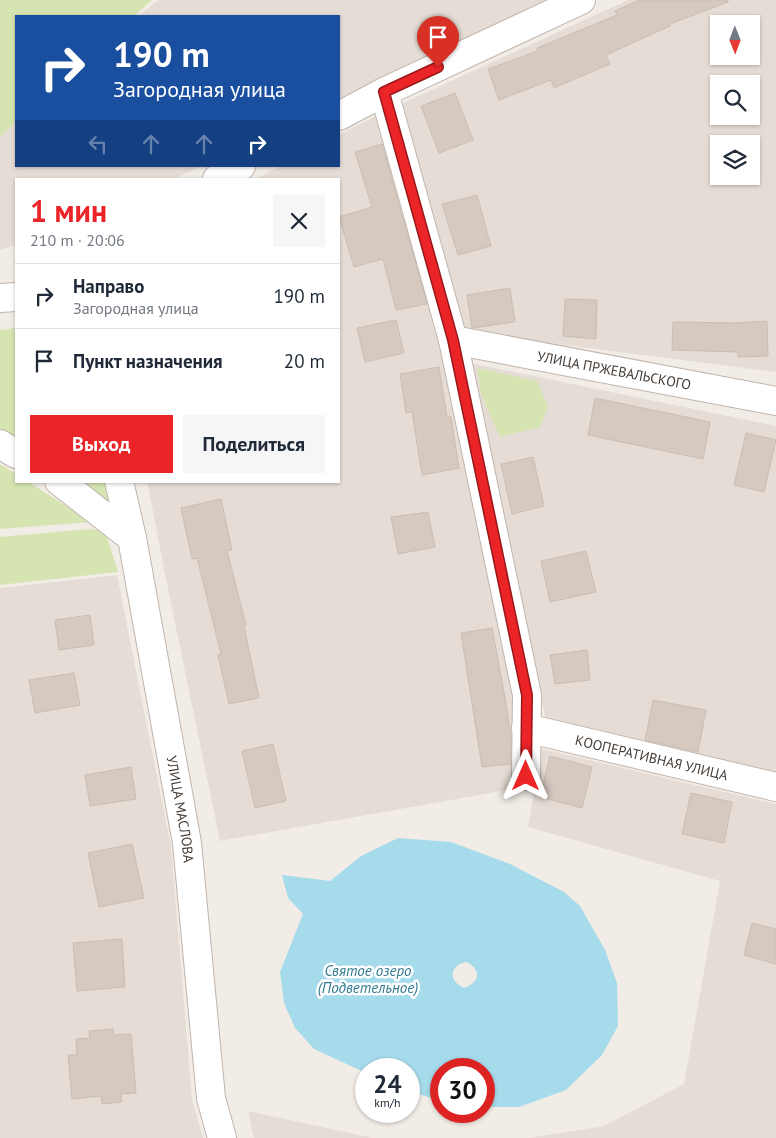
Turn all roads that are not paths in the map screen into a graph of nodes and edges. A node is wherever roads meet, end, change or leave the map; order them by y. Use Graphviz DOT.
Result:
graph roads {
  1 [pos="581,0"];
  2 [pos="384,92"];
  3 [pos="340,115"];
  4 [pos="239,167"];
  5 [pos="219,178"];
  6 [pos="15,297"];
  7 [pos="0,298"];
  8 [pos="453,340"];
  9 [pos="776,401"];
  10 [pos="0,444"];
  11 [pos="15,453"];
  12 [pos="62,483"];
  13 [pos="120,483"];
  14 [pos="132,538"];
  15 [pos="526,728"];
  16 [pos="526,776"];
  17 [pos="776,787"];
  18 [pos="222,1138"];
  1 -- 2 [label="street"];
  2 -- 3 [label="street"];
  2 -- 8 [label="street"];
  4 -- 5 [label="street"];
  6 -- 7 [label="street"];
  8 -- 9 [label="street, УЛИЦА ПРЖЕВАЛЬСКОГО"];
  8 -- 15 [label="street"];
  10 -- 11 [label="street"];
  12 -- 14 [label="street"];
  13 -- 14 [label="street, УЛИЦА МАСЛОВА"];
  14 -- 18 [label="street, УЛИЦА МАСЛОВА"];
  15 -- 16 [label="street"];
  15 -- 17 [label="street, КООПЕРАТИВНАЯ УЛИЦА"];
}
